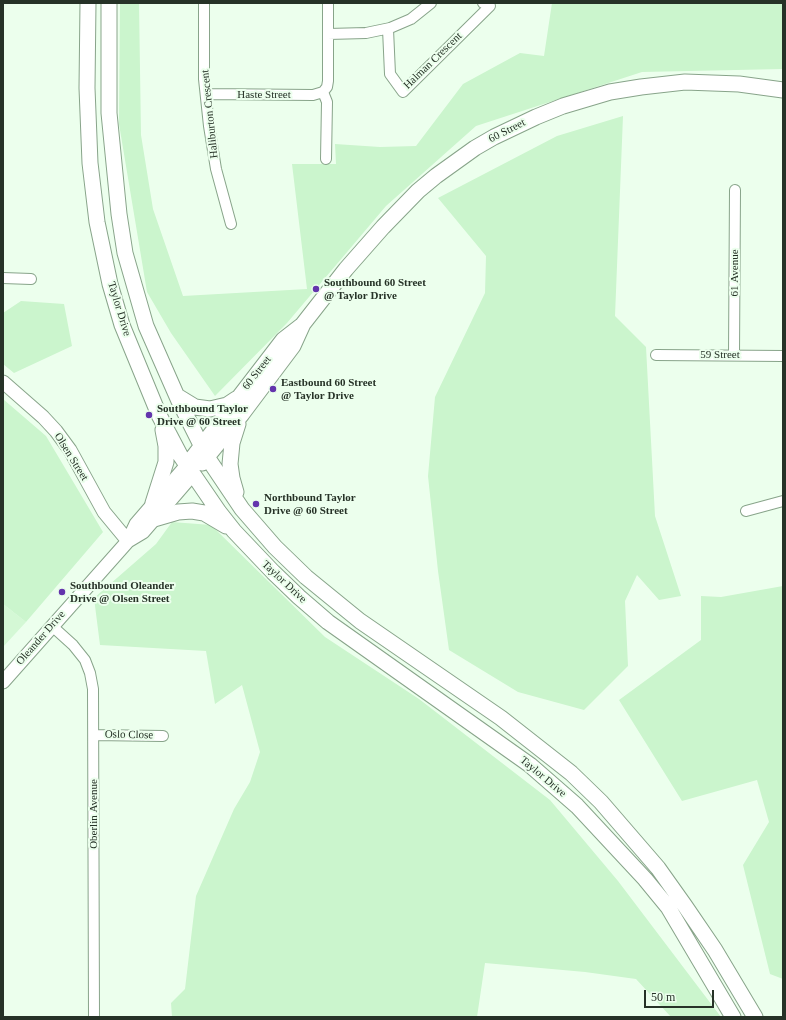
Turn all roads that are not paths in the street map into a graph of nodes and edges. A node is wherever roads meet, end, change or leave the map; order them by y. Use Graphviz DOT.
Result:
graph roads {
  1 [pos="88,3"];
  2 [pos="109,3"];
  3 [pos="204,3"];
  4 [pos="328,3"];
  5 [pos="431,3"];
  6 [pos="483,3"];
  7 [pos="388,29"];
  8 [pos="328,34"];
  9 [pos="783,90"];
  10 [pos="323,92"];
  11 [pos="206,94"];
  12 [pos="326,159"];
  13 [pos="735,190"];
  14 [pos="231,224"];
  15 [pos="3,278"];
  16 [pos="31,279"];
  17 [pos="304,324"];
  18 [pos="656,355"];
  19 [pos="734,355"];
  20 [pos="783,356"];
  21 [pos="3,382"];
  22 [pos="176,396"];
  23 [pos="239,398"];
  24 [pos="242,414"];
  25 [pos="159,415"];
  26 [pos="204,452"];
  27 [pos="190,469"];
  28 [pos="783,501"];
  29 [pos="153,503"];
  30 [pos="242,509"];
  31 [pos="746,511"];
  32 [pos="154,519"];
  33 [pos="234,530"];
  34 [pos="128,541"];
  35 [pos="52,626"];
  36 [pos="3,682"];
  37 [pos="94,735"];
  38 [pos="164,736"];
  39 [pos="94,1017"];
  40 [pos="733,1017"];
  41 [pos="755,1017"];
  1 -- 25 [label="main road, Taylor Drive"];
  2 -- 22 [label="main road, Taylor Drive"];
  3 -- 11 [label="street, Haliburton Crescent"];
  4 -- 8 [label="street"];
  5 -- 7 [label="street"];
  6 -- 7 [label="street, Halman Crescent"];
  7 -- 8 [label="street"];
  8 -- 10 [label="street"];
  9 -- 17 [label="main road, 60 Street"];
  10 -- 11 [label="street, Haste Street"];
  10 -- 12 [label="street"];
  11 -- 14 [label="street, Haliburton Crescent"];
  13 -- 19 [label="street, 61 Avenue"];
  15 -- 16 [label="street"];
  17 -- 23 [label="main road, 60 Street"];
  17 -- 24 [label="main road, 60 Street"];
  18 -- 19 [label="street, 59 Street"];
  19 -- 20 [label="street, 59 Street"];
  21 -- 34 [label="street, Olsen Street"];
  22 -- 23 [label="main road"];
  22 -- 26 [label="main road, Taylor Drive"];
  23 -- 26 [label="main road, 60 Street"];
  24 -- 26 [label="main road, 60 Street"];
  24 -- 30 [label="main road"];
  25 -- 27 [label="main road, Taylor Drive"];
  25 -- 29 [label="main road"];
  26 -- 27 [label="main road"];
  26 -- 30 [label="main road, Taylor Drive"];
  27 -- 29 [label="street, Oleander Drive"];
  27 -- 32 [label="street, Oleander Drive"];
  27 -- 33 [label="main road, Taylor Drive"];
  28 -- 31 [label="street"];
  29 -- 34 [label="street, Oleander Drive"];
  30 -- 41 [label="main road, Taylor Drive"];
  32 -- 33 [label="main road"];
  32 -- 34 [label="street, Oleander Drive"];
  33 -- 40 [label="main road, Taylor Drive"];
  34 -- 35 [label="street, Oleander Drive"];
  35 -- 36 [label="street, Oleander Drive"];
  35 -- 37 [label="street, Oberlin Avenue"];
  37 -- 38 [label="street, Oslo Close"];
  37 -- 39 [label="street, Oberlin Avenue"];
}
